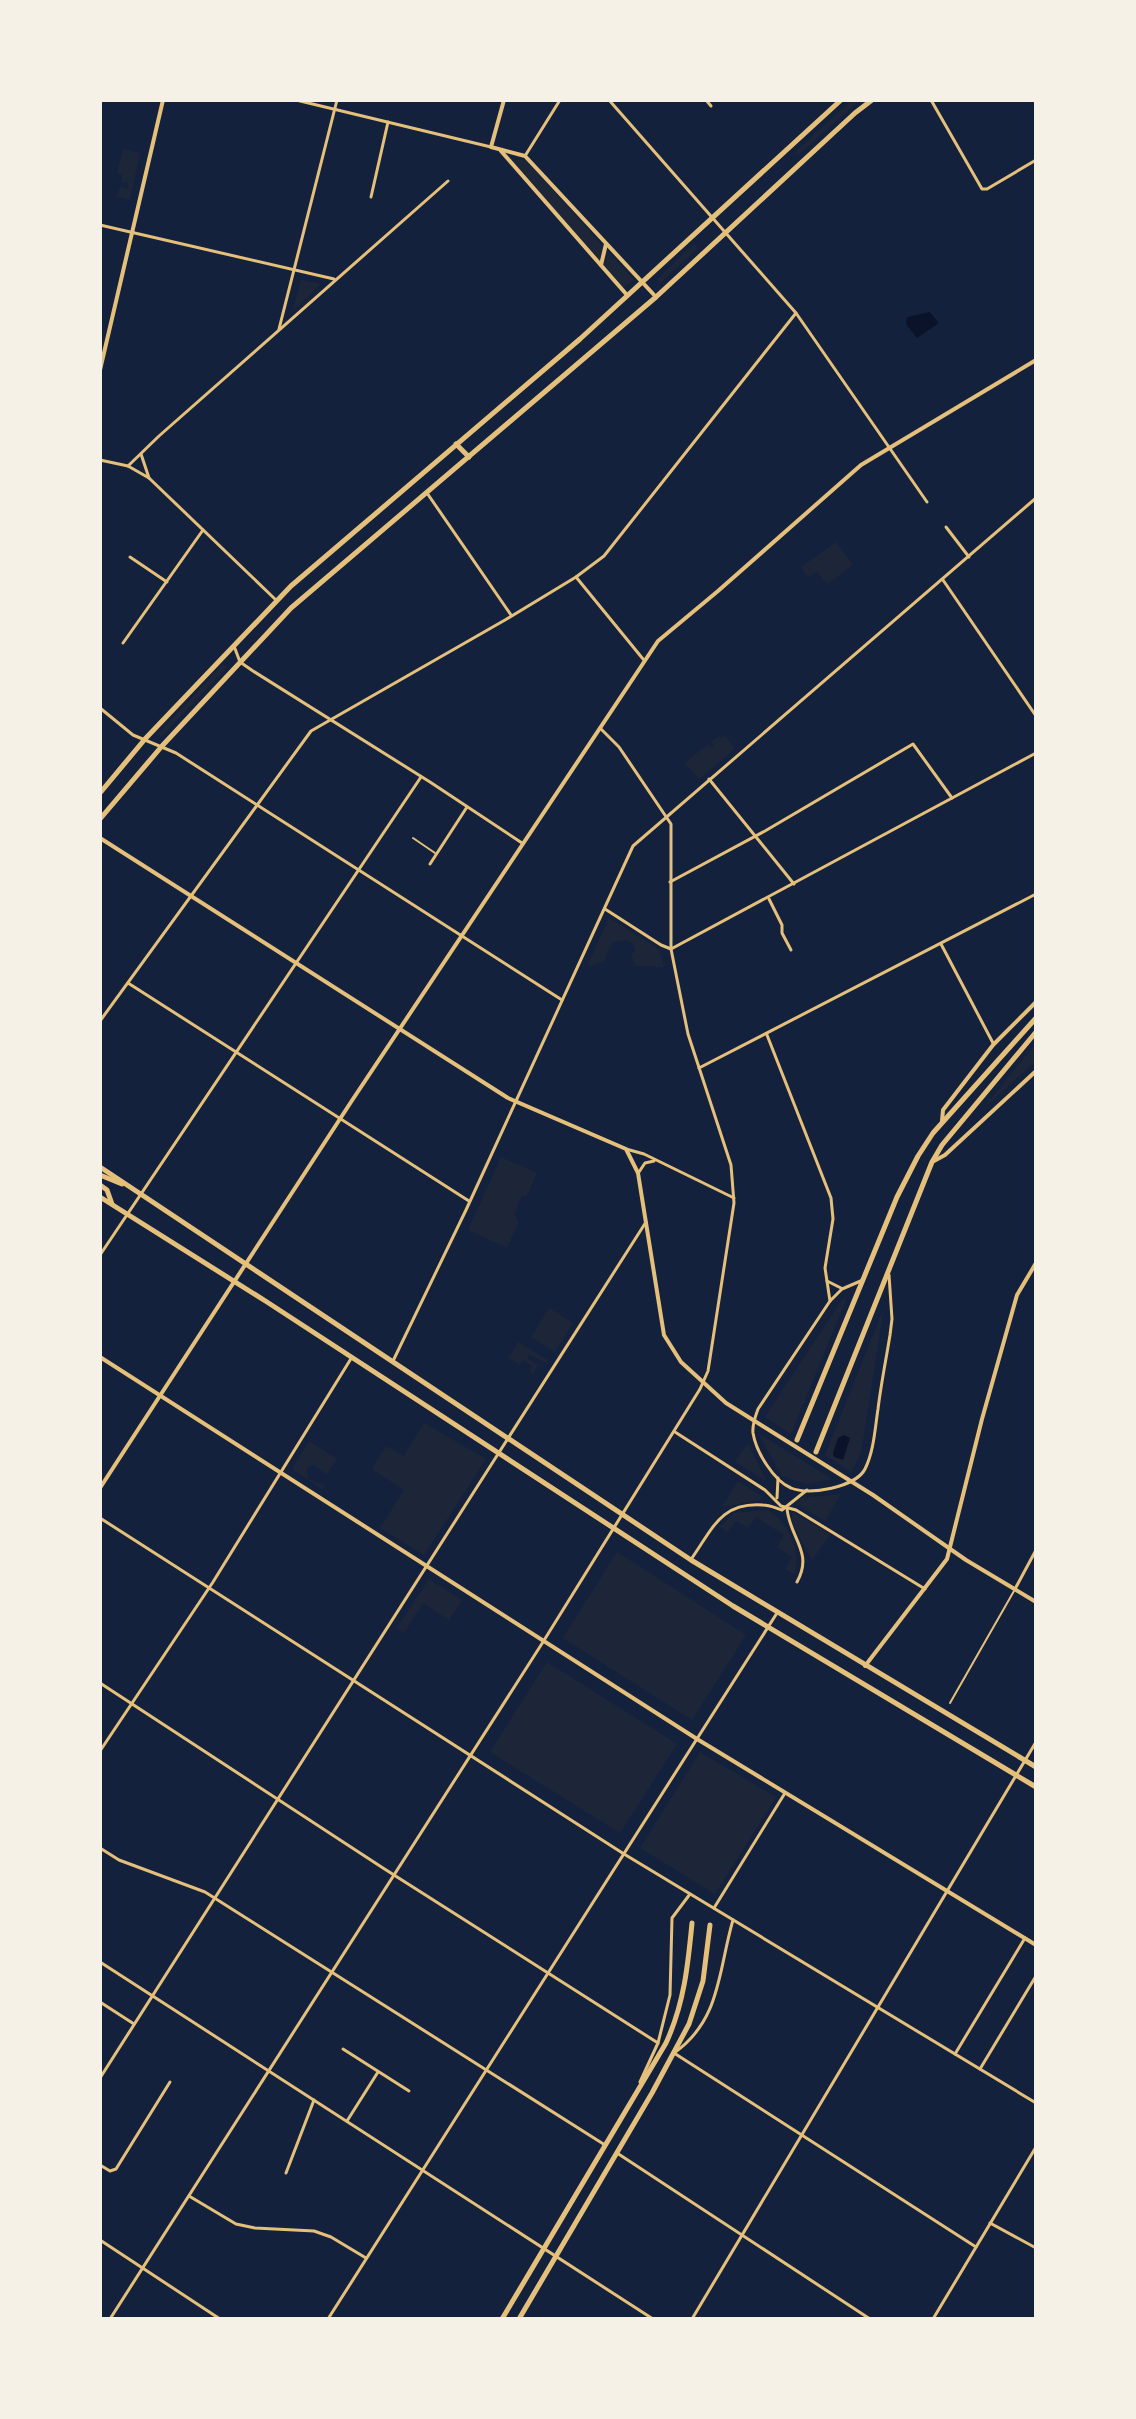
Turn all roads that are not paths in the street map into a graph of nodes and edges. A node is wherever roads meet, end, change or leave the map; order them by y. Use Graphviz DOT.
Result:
graph roads {
  1 [pos="163,100"];
  2 [pos="296,100"];
  3 [pos="337,100"];
  4 [pos="504,100"];
  5 [pos="560,100"];
  6 [pos="609,100"];
  7 [pos="706,100"];
  8 [pos="840,100"];
  9 [pos="872,100"];
  10 [pos="931,100"];
  11 [pos="711,106"];
  12 [pos="335,109"];
  13 [pos="388,122"];
  14 [pos="491,147"];
  15 [pos="499,149"];
  16 [pos="525,156"];
  17 [pos="1036,160"];
  18 [pos="448,181"];
  19 [pos="371,197"];
  20 [pos="713,217"];
  21 [pos="100,225"];
  22 [pos="727,232"];
  23 [pos="132,233"];
  24 [pos="606,244"];
  25 [pos="601,265"];
  26 [pos="296,270"];
  27 [pos="336,280"];
  28 [pos="641,283"];
  29 [pos="627,295"];
  30 [pos="656,297"];
  31 [pos="796,313"];
  32 [pos="279,330"];
  33 [pos="1036,360"];
  34 [pos="100,370"];
  35 [pos="456,444"];
  36 [pos="889,448"];
  37 [pos="141,454"];
  38 [pos="469,457"];
  39 [pos="100,460"];
  40 [pos="128,466"];
  41 [pos="149,478"];
  42 [pos="427,493"];
  43 [pos="1036,498"];
  44 [pos="927,502"];
  45 [pos="946,527"];
  46 [pos="203,530"];
  47 [pos="130,557"];
  48 [pos="969,557"];
  49 [pos="576,577"];
  50 [pos="943,580"];
  51 [pos="167,582"];
  52 [pos="276,600"];
  53 [pos="511,616"];
  54 [pos="123,643"];
  55 [pos="233,644"];
  56 [pos="643,659"];
  57 [pos="240,662"];
  58 [pos="100,708"];
  59 [pos="1036,716"];
  60 [pos="330,719"];
  61 [pos="600,728"];
  62 [pos="145,739"];
  63 [pos="162,746"];
  64 [pos="1036,753"];
  65 [pos="421,777"];
  66 [pos="709,779"];
  67 [pos="100,793"];
  68 [pos="952,798"];
  69 [pos="257,804"];
  70 [pos="468,806"];
  71 [pos="667,816"];
  72 [pos="100,819"];
  73 [pos="756,835"];
  74 [pos="100,838"];
  75 [pos="413,838"];
  76 [pos="522,843"];
  77 [pos="436,854"];
  78 [pos="430,864"];
  79 [pos="359,869"];
  80 [pos="670,882"];
  81 [pos="794,884"];
  82 [pos="1036,894"];
  83 [pos="191,896"];
  84 [pos="768,898"];
  85 [pos="604,908"];
  86 [pos="461,935"];
  87 [pos="941,944"];
  88 [pos="671,949"];
  89 [pos="791,950"];
  90 [pos="296,963"];
  91 [pos="128,983"];
  92 [pos="562,1000"];
  93 [pos="1036,1002"];
  94 [pos="1036,1018"];
  95 [pos="100,1021"];
  96 [pos="400,1028"];
  97 [pos="1036,1032"];
  98 [pos="767,1035"];
  99 [pos="993,1045"];
  100 [pos="236,1052"];
  101 [pos="699,1068"];
  102 [pos="1036,1071"];
  103 [pos="516,1102"];
  104 [pos="341,1119"];
  105 [pos="942,1123"];
  106 [pos="626,1149"];
  107 [pos="657,1161"];
  108 [pos="932,1162"];
  109 [pos="100,1167"];
  110 [pos="638,1173"];
  111 [pos="100,1175"];
  112 [pos="100,1185"];
  113 [pos="127,1185"];
  114 [pos="140,1193"];
  115 [pos="100,1197"];
  116 [pos="734,1198"];
  117 [pos="470,1201"];
  118 [pos="113,1206"];
  119 [pos="127,1214"];
  120 [pos="646,1222"];
  121 [pos="100,1255"];
  122 [pos="1036,1263"];
  123 [pos="246,1264"];
  124 [pos="889,1269"];
  125 [pos="863,1280"];
  126 [pos="827,1281"];
  127 [pos="235,1282"];
  128 [pos="842,1289"];
  129 [pos="830,1301"];
  130 [pos="100,1357"];
  131 [pos="352,1357"];
  132 [pos="393,1361"];
  133 [pos="160,1396"];
  134 [pos="674,1431"];
  135 [pos="510,1438"];
  136 [pos="797,1440"];
  137 [pos="816,1452"];
  138 [pos="500,1453"];
  139 [pos="281,1473"];
  140 [pos="778,1478"];
  141 [pos="100,1488"];
  142 [pos="807,1490"];
  143 [pos="777,1500"];
  144 [pos="787,1508"];
  145 [pos="622,1515"];
  146 [pos="100,1518"];
  147 [pos="614,1528"];
  148 [pos="950,1549"];
  149 [pos="1036,1550"];
  150 [pos="691,1560"];
  151 [pos="427,1568"];
  152 [pos="797,1582"];
  153 [pos="208,1589"];
  154 [pos="925,1589"];
  155 [pos="1015,1590"];
  156 [pos="1036,1602"];
  157 [pos="777,1613"];
  158 [pos="768,1628"];
  159 [pos="543,1642"];
  160 [pos="865,1666"];
  161 [pos="354,1682"];
  162 [pos="100,1683"];
  163 [pos="131,1703"];
  164 [pos="950,1703"];
  165 [pos="697,1739"];
  166 [pos="1036,1742"];
  167 [pos="100,1751"];
  168 [pos="470,1756"];
  169 [pos="1025,1761"];
  170 [pos="1036,1767"];
  171 [pos="1016,1775"];
  172 [pos="1036,1787"];
  173 [pos="785,1793"];
  174 [pos="280,1799"];
  175 [pos="100,1848"];
  176 [pos="624,1854"];
  177 [pos="394,1875"];
  178 [pos="946,1891"];
  179 [pos="690,1894"];
  180 [pos="216,1899"];
  181 [pos="714,1908"];
  182 [pos="733,1920"];
  183 [pos="692,1923"];
  184 [pos="710,1925"];
  185 [pos="1025,1938"];
  186 [pos="1036,1945"];
  187 [pos="100,1962"];
  188 [pos="549,1972"];
  189 [pos="333,1974"];
  190 [pos="1036,1976"];
  191 [pos="154,1997"];
  192 [pos="100,2002"];
  193 [pos="877,2007"];
  194 [pos="134,2024"];
  195 [pos="658,2043"];
  196 [pos="343,2049"];
  197 [pos="674,2053"];
  198 [pos="955,2054"];
  199 [pos="980,2069"];
  200 [pos="486,2070"];
  201 [pos="270,2071"];
  202 [pos="378,2072"];
  203 [pos="100,2078"];
  204 [pos="170,2082"];
  205 [pos="640,2086"];
  206 [pos="409,2091"];
  207 [pos="314,2100"];
  208 [pos="1036,2103"];
  209 [pos="347,2121"];
  210 [pos="801,2135"];
  211 [pos="605,2145"];
  212 [pos="1036,2147"];
  213 [pos="617,2153"];
  214 [pos="100,2165"];
  215 [pos="424,2171"];
  216 [pos="286,2173"];
  217 [pos="189,2196"];
  218 [pos="990,2223"];
  219 [pos="741,2236"];
  220 [pos="100,2240"];
  221 [pos="976,2247"];
  222 [pos="544,2248"];
  223 [pos="1036,2248"];
  224 [pos="556,2256"];
  225 [pos="367,2259"];
  226 [pos="142,2268"];
  227 [pos="110,2319"];
  228 [pos="220,2319"];
  229 [pos="328,2319"];
  230 [pos="502,2319"];
  231 [pos="519,2319"];
  232 [pos="653,2319"];
  233 [pos="692,2319"];
  234 [pos="870,2319"];
  235 [pos="933,2319"];
  1 -- 23 [label="street"];
  2 -- 12 [label="street"];
  3 -- 12 [label="street"];
  4 -- 14 [label="street"];
  5 -- 16 [label="street"];
  6 -- 20 [label="street"];
  7 -- 11 [label="street"];
  8 -- 20 [label="main road"];
  9 -- 22 [label="main road"];
  10 -- 17 [label="street"];
  12 -- 13 [label="street"];
  12 -- 26 [label="street"];
  13 -- 14 [label="street"];
  13 -- 19 [label="street"];
  14 -- 15 [label="street"];
  15 -- 16 [label="street"];
  15 -- 25 [label="street"];
  16 -- 24 [label="street"];
  18 -- 27 [label="street"];
  20 -- 22 [label="street"];
  20 -- 28 [label="main road"];
  21 -- 23 [label="street"];
  22 -- 30 [label="main road"];
  22 -- 31 [label="street"];
  23 -- 26 [label="street"];
  23 -- 34 [label="street"];
  24 -- 25 [label="street"];
  24 -- 28 [label="street"];
  25 -- 29 [label="street"];
  26 -- 27 [label="street"];
  26 -- 32 [label="street"];
  27 -- 32 [label="street"];
  28 -- 29 [label="main road"];
  28 -- 30 [label="street"];
  29 -- 35 [label="main road"];
  30 -- 38 [label="main road"];
  31 -- 36 [label="street"];
  31 -- 49 [label="street"];
  32 -- 37 [label="street"];
  33 -- 36 [label="street"];
  35 -- 38 [label="main road"];
  35 -- 52 [label="main road"];
  36 -- 44 [label="street"];
  36 -- 56 [label="street"];
  37 -- 40 [label="street"];
  37 -- 41 [label="street"];
  38 -- 42 [label="main road"];
  39 -- 40 [label="street"];
  40 -- 41 [label="street"];
  41 -- 46 [label="street"];
  42 -- 53 [label="street"];
  42 -- 57 [label="main road"];
  43 -- 48 [label="street"];
  45 -- 48 [label="street"];
  46 -- 51 [label="street"];
  46 -- 52 [label="street"];
  47 -- 51 [label="street"];
  48 -- 50 [label="street"];
  49 -- 53 [label="street"];
  49 -- 56 [label="street"];
  50 -- 59 [label="street"];
  50 -- 66 [label="street"];
  51 -- 54 [label="street"];
  52 -- 55 [label="main road"];
  53 -- 60 [label="street"];
  55 -- 57 [label="street"];
  55 -- 62 [label="main road"];
  56 -- 61 [label="street"];
  57 -- 60 [label="street"];
  57 -- 63 [label="main road"];
  58 -- 62 [label="street"];
  60 -- 65 [label="street"];
  60 -- 69 [label="street"];
  61 -- 71 [label="street"];
  61 -- 76 [label="street"];
  62 -- 63 [label="street"];
  62 -- 67 [label="main road"];
  63 -- 69 [label="street"];
  63 -- 72 [label="main road"];
  64 -- 68 [label="street"];
  65 -- 70 [label="street"];
  65 -- 79 [label="street"];
  66 -- 71 [label="street"];
  66 -- 73 [label="street"];
  68 -- 73 [label="street"];
  68 -- 81 [label="street"];
  69 -- 79 [label="street"];
  69 -- 83 [label="street"];
  70 -- 76 [label="street"];
  70 -- 77 [label="street"];
  71 -- 80 [label="street"];
  71 -- 85 [label="street"];
  73 -- 80 [label="street"];
  73 -- 81 [label="street"];
  74 -- 83 [label="street"];
  75 -- 77 [label="street"];
  76 -- 86 [label="street"];
  77 -- 78 [label="street"];
  79 -- 86 [label="street"];
  79 -- 90 [label="street"];
  80 -- 88 [label="street"];
  81 -- 84 [label="street"];
  82 -- 87 [label="street"];
  83 -- 90 [label="street"];
  83 -- 91 [label="street"];
  84 -- 88 [label="street"];
  84 -- 89 [label="street"];
  85 -- 88 [label="street"];
  85 -- 92 [label="street"];
  86 -- 92 [label="street"];
  86 -- 96 [label="street"];
  87 -- 98 [label="street"];
  87 -- 99 [label="street"];
  88 -- 101 [label="street"];
  90 -- 96 [label="street"];
  90 -- 100 [label="street"];
  91 -- 95 [label="street"];
  91 -- 100 [label="street"];
  92 -- 103 [label="street"];
  93 -- 99 [label="street"];
  94 -- 105 [label="main road"];
  96 -- 103 [label="street"];
  96 -- 104 [label="street"];
  97 -- 108 [label="main road"];
  98 -- 101 [label="street"];
  98 -- 126 [label="street"];
  99 -- 105 [label="street"];
  100 -- 104 [label="street"];
  100 -- 114 [label="street"];
  101 -- 116 [label="street"];
  102 -- 108 [label="street"];
  103 -- 106 [label="street"];
  103 -- 117 [label="street"];
  104 -- 117 [label="street"];
  104 -- 123 [label="street"];
  105 -- 125 [label="main road"];
  106 -- 107 [label="street"];
  106 -- 110 [label="street"];
  107 -- 110 [label="street"];
  107 -- 116 [label="street"];
  108 -- 124 [label="main road"];
  109 -- 113 [label="main road"];
  110 -- 120 [label="street"];
  111 -- 113 [label="main road"];
  112 -- 118 [label="main road"];
  113 -- 114 [label="main road"];
  114 -- 119 [label="street"];
  114 -- 123 [label="main road"];
  115 -- 118 [label="main road"];
  116 -- 134 [label="street"];
  117 -- 132 [label="street"];
  118 -- 119 [label="main road"];
  119 -- 121 [label="street"];
  119 -- 127 [label="main road"];
  120 -- 135 [label="street"];
  120 -- 148 [label="street"];
  122 -- 148 [label="street"];
  123 -- 127 [label="street"];
  123 -- 132 [label="main road"];
  124 -- 137 [label="main road"];
  124 -- 142 [label="street"];
  125 -- 128 [label="street"];
  125 -- 136 [label="main road"];
  126 -- 128 [label="street"];
  126 -- 129 [label="street"];
  127 -- 131 [label="main road"];
  127 -- 133 [label="street"];
  128 -- 129 [label="street"];
  129 -- 140 [label="street"];
  130 -- 133 [label="street"];
  131 -- 138 [label="main road"];
  131 -- 139 [label="street"];
  132 -- 135 [label="main road"];
  133 -- 139 [label="street"];
  133 -- 141 [label="street"];
  134 -- 143 [label="street"];
  134 -- 145 [label="street"];
  135 -- 138 [label="street"];
  135 -- 145 [label="main road"];
  138 -- 147 [label="main road"];
  138 -- 151 [label="street"];
  139 -- 151 [label="street"];
  139 -- 153 [label="street"];
  140 -- 142 [label="street"];
  140 -- 143 [label="street"];
  142 -- 144 [label="street"];
  143 -- 144 [label="street"];
  144 -- 150 [label="street"];
  144 -- 152 [label="street"];
  144 -- 154 [label="street"];
  145 -- 147 [label="street"];
  145 -- 150 [label="main road"];
  146 -- 153 [label="street"];
  147 -- 158 [label="main road"];
  147 -- 159 [label="street"];
  148 -- 154 [label="street"];
  148 -- 155 [label="street"];
  149 -- 155 [label="street"];
  150 -- 157 [label="main road"];
  151 -- 159 [label="street"];
  151 -- 161 [label="street"];
  153 -- 161 [label="street"];
  153 -- 163 [label="street"];
  154 -- 160 [label="street"];
  155 -- 156 [label="street"];
  155 -- 164 [label="street"];
  157 -- 158 [label="street"];
  157 -- 160 [label="main road"];
  158 -- 165 [label="street"];
  158 -- 171 [label="main road"];
  159 -- 165 [label="street"];
  159 -- 168 [label="street"];
  160 -- 169 [label="main road"];
  161 -- 168 [label="street"];
  161 -- 174 [label="street"];
  162 -- 163 [label="street"];
  163 -- 167 [label="street"];
  163 -- 174 [label="street"];
  165 -- 173 [label="street"];
  165 -- 176 [label="street"];
  166 -- 169 [label="street"];
  168 -- 176 [label="street"];
  168 -- 177 [label="street"];
  169 -- 170 [label="main road"];
  169 -- 171 [label="street"];
  171 -- 172 [label="main road"];
  171 -- 178 [label="street"];
  173 -- 178 [label="street"];
  173 -- 181 [label="street"];
  174 -- 177 [label="street"];
  174 -- 180 [label="street"];
  175 -- 180 [label="street"];
  176 -- 179 [label="street"];
  176 -- 188 [label="street"];
  177 -- 188 [label="street"];
  177 -- 189 [label="street"];
  178 -- 185 [label="street"];
  178 -- 193 [label="street"];
  179 -- 181 [label="street"];
  179 -- 195 [label="street"];
  180 -- 189 [label="street"];
  180 -- 191 [label="street"];
  181 -- 182 [label="street"];
  182 -- 193 [label="street"];
  182 -- 197 [label="street"];
  183 -- 205 [label="main road"];
  184 -- 197 [label="main road"];
  185 -- 186 [label="street"];
  185 -- 198 [label="street"];
  187 -- 191 [label="street"];
  188 -- 195 [label="street"];
  188 -- 200 [label="street"];
  189 -- 200 [label="street"];
  189 -- 201 [label="street"];
  190 -- 199 [label="street"];
  191 -- 194 [label="street"];
  191 -- 201 [label="street"];
  192 -- 194 [label="street"];
  193 -- 198 [label="street"];
  193 -- 210 [label="street"];
  194 -- 203 [label="street"];
  195 -- 205 [label="street"];
  196 -- 202 [label="street"];
  197 -- 210 [label="street"];
  197 -- 213 [label="main road"];
  198 -- 199 [label="street"];
  199 -- 208 [label="street"];
  200 -- 211 [label="street"];
  200 -- 215 [label="street"];
  201 -- 207 [label="street"];
  201 -- 217 [label="street"];
  202 -- 206 [label="street"];
  202 -- 209 [label="street"];
  204 -- 214 [label="street"];
  205 -- 211 [label="main road"];
  207 -- 209 [label="street"];
  207 -- 216 [label="street"];
  209 -- 215 [label="street"];
  210 -- 219 [label="street"];
  210 -- 221 [label="street"];
  211 -- 222 [label="main road"];
  212 -- 218 [label="street"];
  213 -- 219 [label="street"];
  213 -- 224 [label="main road"];
  215 -- 222 [label="street"];
  215 -- 225 [label="street"];
  217 -- 225 [label="street"];
  217 -- 226 [label="street"];
  218 -- 221 [label="street"];
  218 -- 223 [label="street"];
  219 -- 233 [label="street"];
  219 -- 234 [label="street"];
  220 -- 226 [label="street"];
  221 -- 235 [label="street"];
  222 -- 224 [label="street"];
  222 -- 230 [label="main road"];
  224 -- 231 [label="main road"];
  224 -- 232 [label="street"];
  225 -- 229 [label="street"];
  226 -- 227 [label="street"];
  226 -- 228 [label="street"];
}
